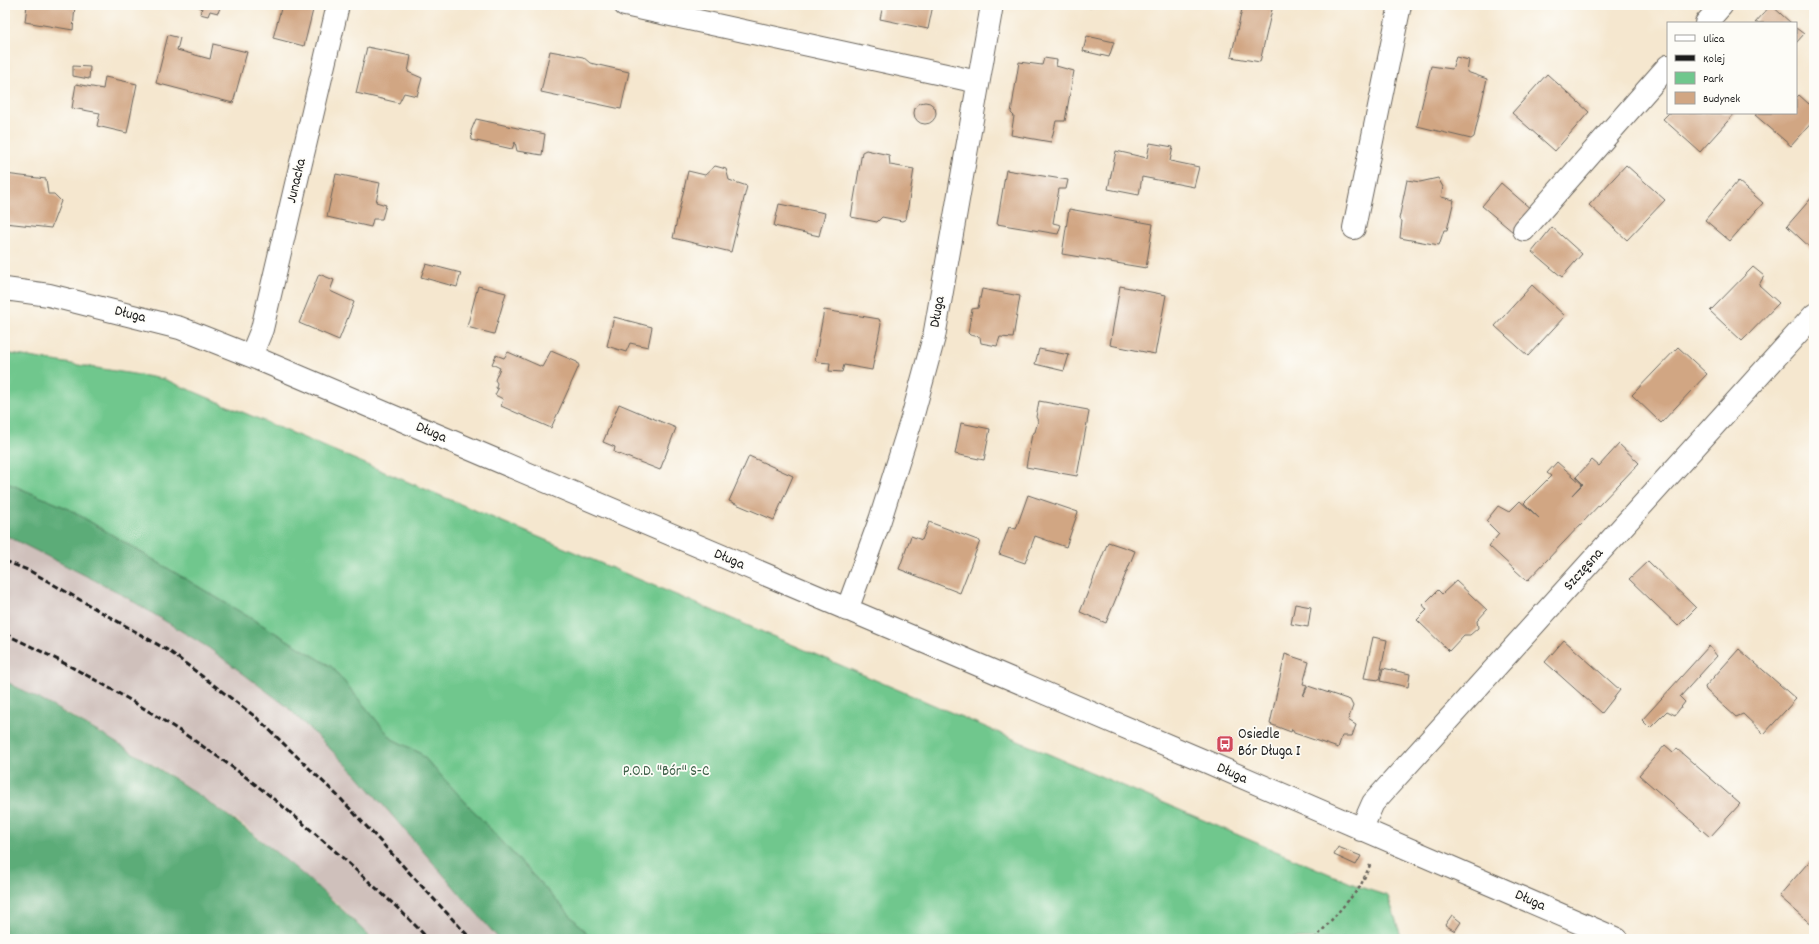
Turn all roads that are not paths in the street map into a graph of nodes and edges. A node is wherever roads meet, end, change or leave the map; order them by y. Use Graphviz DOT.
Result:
graph roads {
  1 [pos="338,5"];
  2 [pos="625,5"];
  3 [pos="992,5"];
  4 [pos="1400,5"];
  5 [pos="1722,5"];
  6 [pos="1707,22"];
  7 [pos="1667,67"];
  8 [pos="978,82"];
  9 [pos="1354,228"];
  10 [pos="1524,230"];
  11 [pos="5,289"];
  12 [pos="1814,315"];
  13 [pos="251,356"];
  14 [pos="847,610"];
  15 [pos="1362,830"];
  16 [pos="1617,939"];
  1 -- 13 [label="street, Junacka"];
  2 -- 8 [label="street"];
  3 -- 8 [label="street, Długa"];
  4 -- 9 [label="street"];
  5 -- 6 [label="street"];
  7 -- 10 [label="street"];
  8 -- 14 [label="street, Długa"];
  11 -- 13 [label="street, Długa"];
  12 -- 15 [label="street, Szczęsna"];
  13 -- 14 [label="street, Długa"];
  14 -- 15 [label="street, Długa"];
  15 -- 16 [label="street, Długa"];
}
